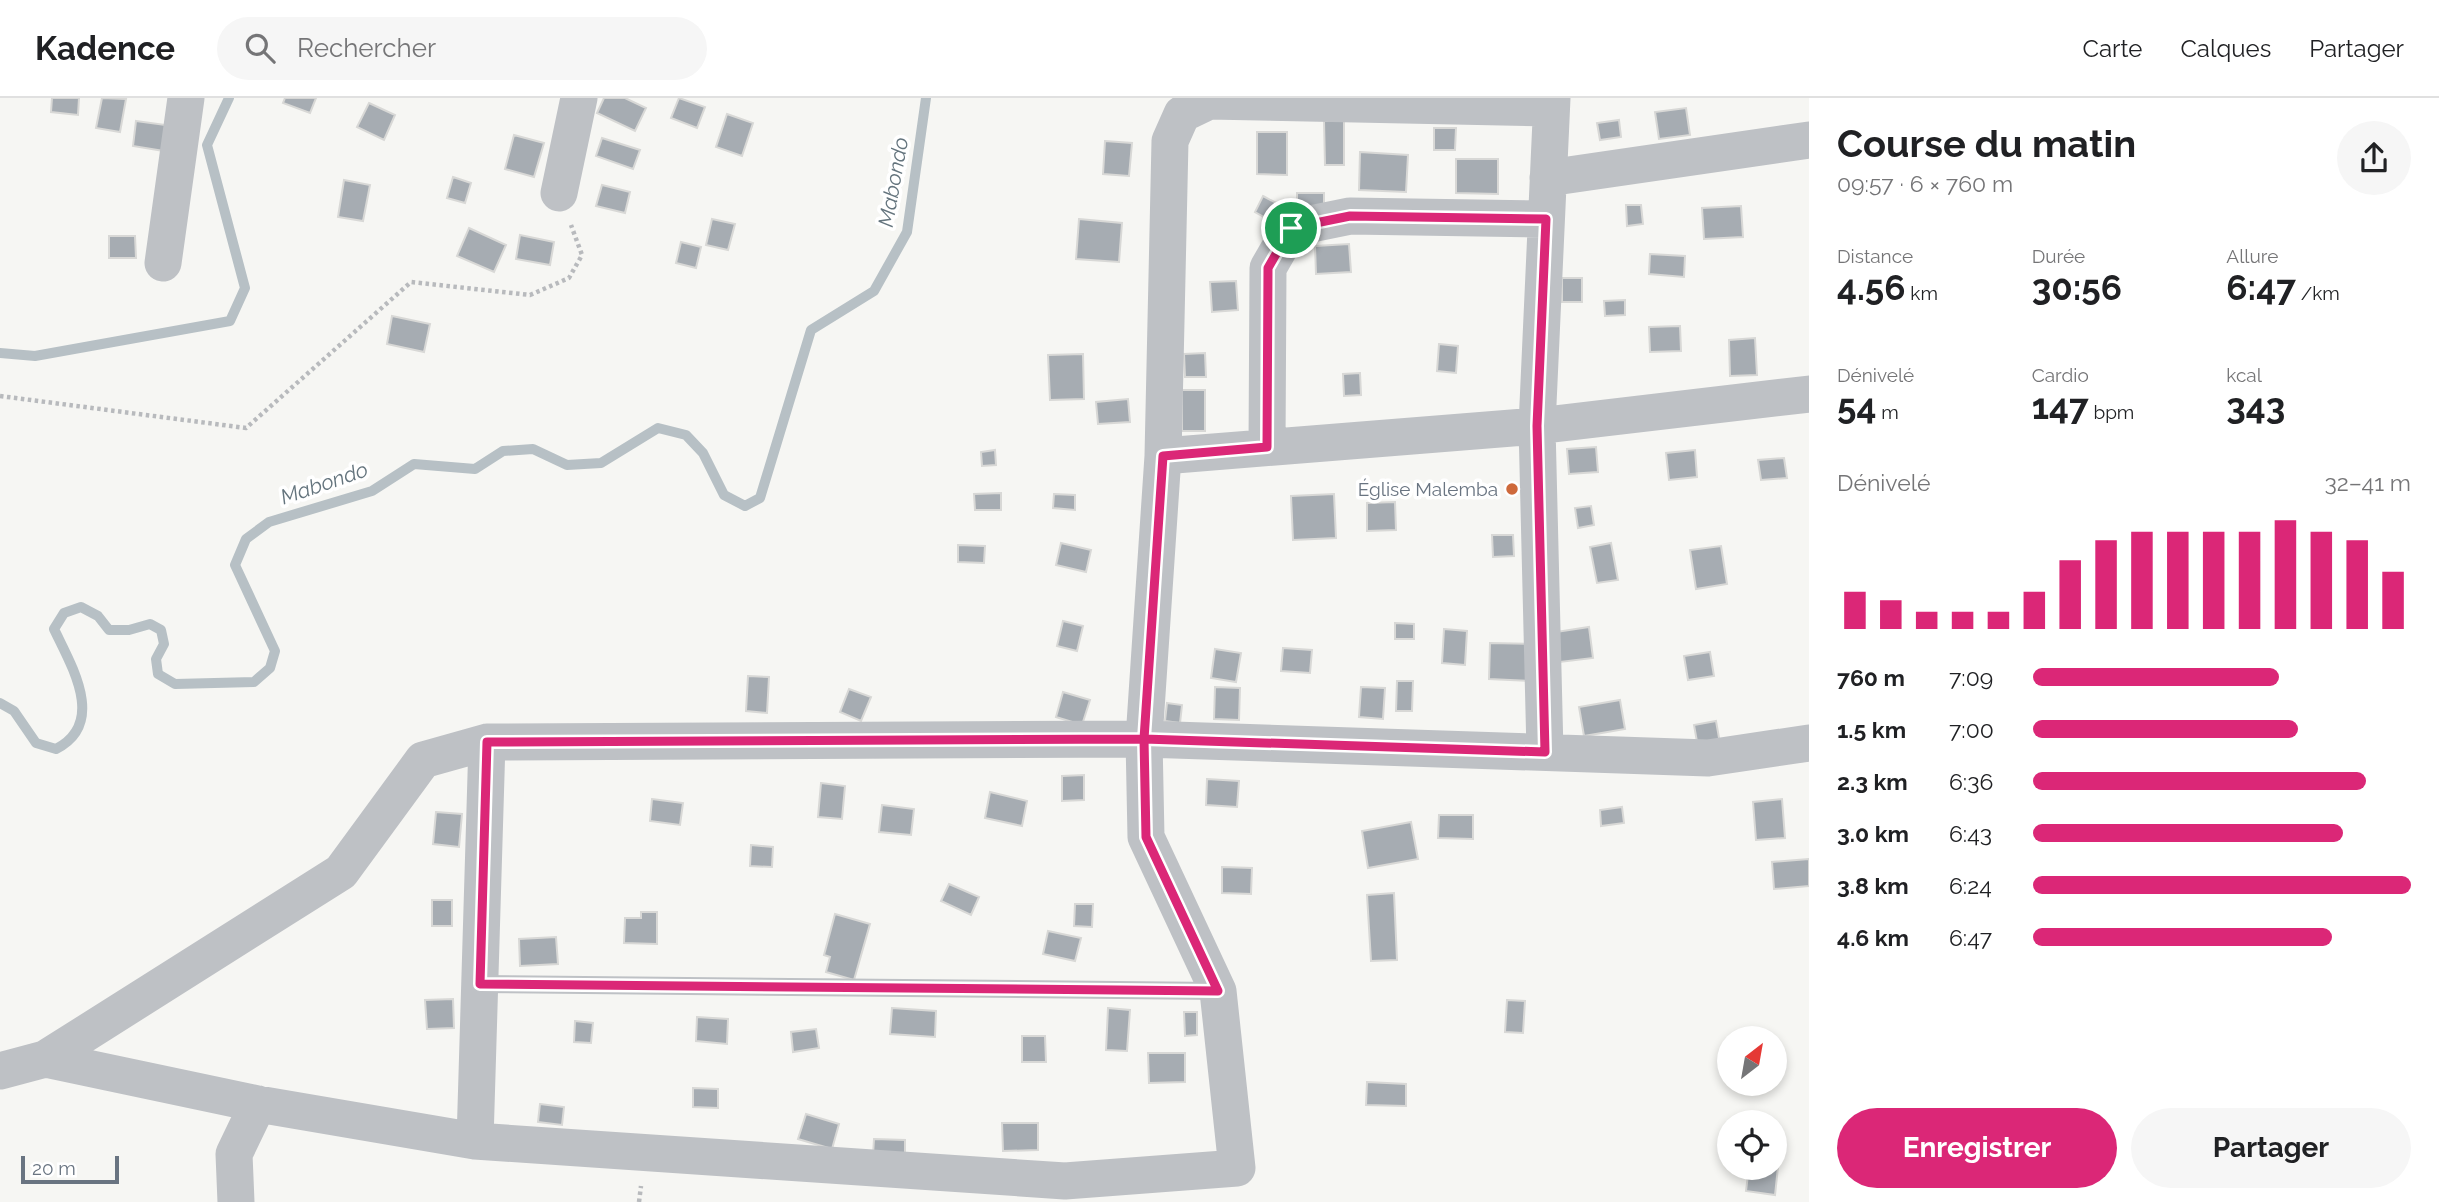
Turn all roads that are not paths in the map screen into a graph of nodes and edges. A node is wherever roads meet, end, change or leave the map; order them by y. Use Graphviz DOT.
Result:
graph roads {
  1 [pos="186,98"];
  2 [pos="579,98"];
  3 [pos="1552,103"];
  4 [pos="1809,140"];
  5 [pos="1548,178"];
  6 [pos="559,193"];
  7 [pos="1546,219"];
  8 [pos="163,263"];
  9 [pos="1809,394"];
  10 [pos="1537,426"];
  11 [pos="1267,447"];
  12 [pos="1163,456"];
  13 [pos="1144,739"];
  14 [pos="487,742"];
  15 [pos="1809,743"];
  16 [pos="1545,752"];
  17 [pos="480,984"];
  18 [pos="1218,991"];
  19 [pos="45,1059"];
  20 [pos="0,1071"];
  21 [pos="258,1104"];
  22 [pos="475,1141"];
  23 [pos="236,1202"];
  1 -- 8 [label="street"];
  2 -- 6 [label="street"];
  3 -- 5 [label="street"];
  3 -- 12 [label="street"];
  4 -- 5 [label="street"];
  5 -- 7 [label="street"];
  7 -- 10 [label="street"];
  7 -- 11 [label="street"];
  9 -- 10 [label="street"];
  10 -- 11 [label="street"];
  10 -- 16 [label="street"];
  11 -- 12 [label="street"];
  12 -- 13 [label="street"];
  13 -- 14 [label="street"];
  13 -- 16 [label="street"];
  13 -- 18 [label="street"];
  14 -- 17 [label="street"];
  14 -- 19 [label="street"];
  15 -- 16 [label="street"];
  17 -- 18 [label="lane"];
  17 -- 22 [label="street"];
  18 -- 22 [label="street"];
  19 -- 20 [label="street"];
  19 -- 21 [label="street"];
  21 -- 22 [label="street"];
  21 -- 23 [label="street"];
}
